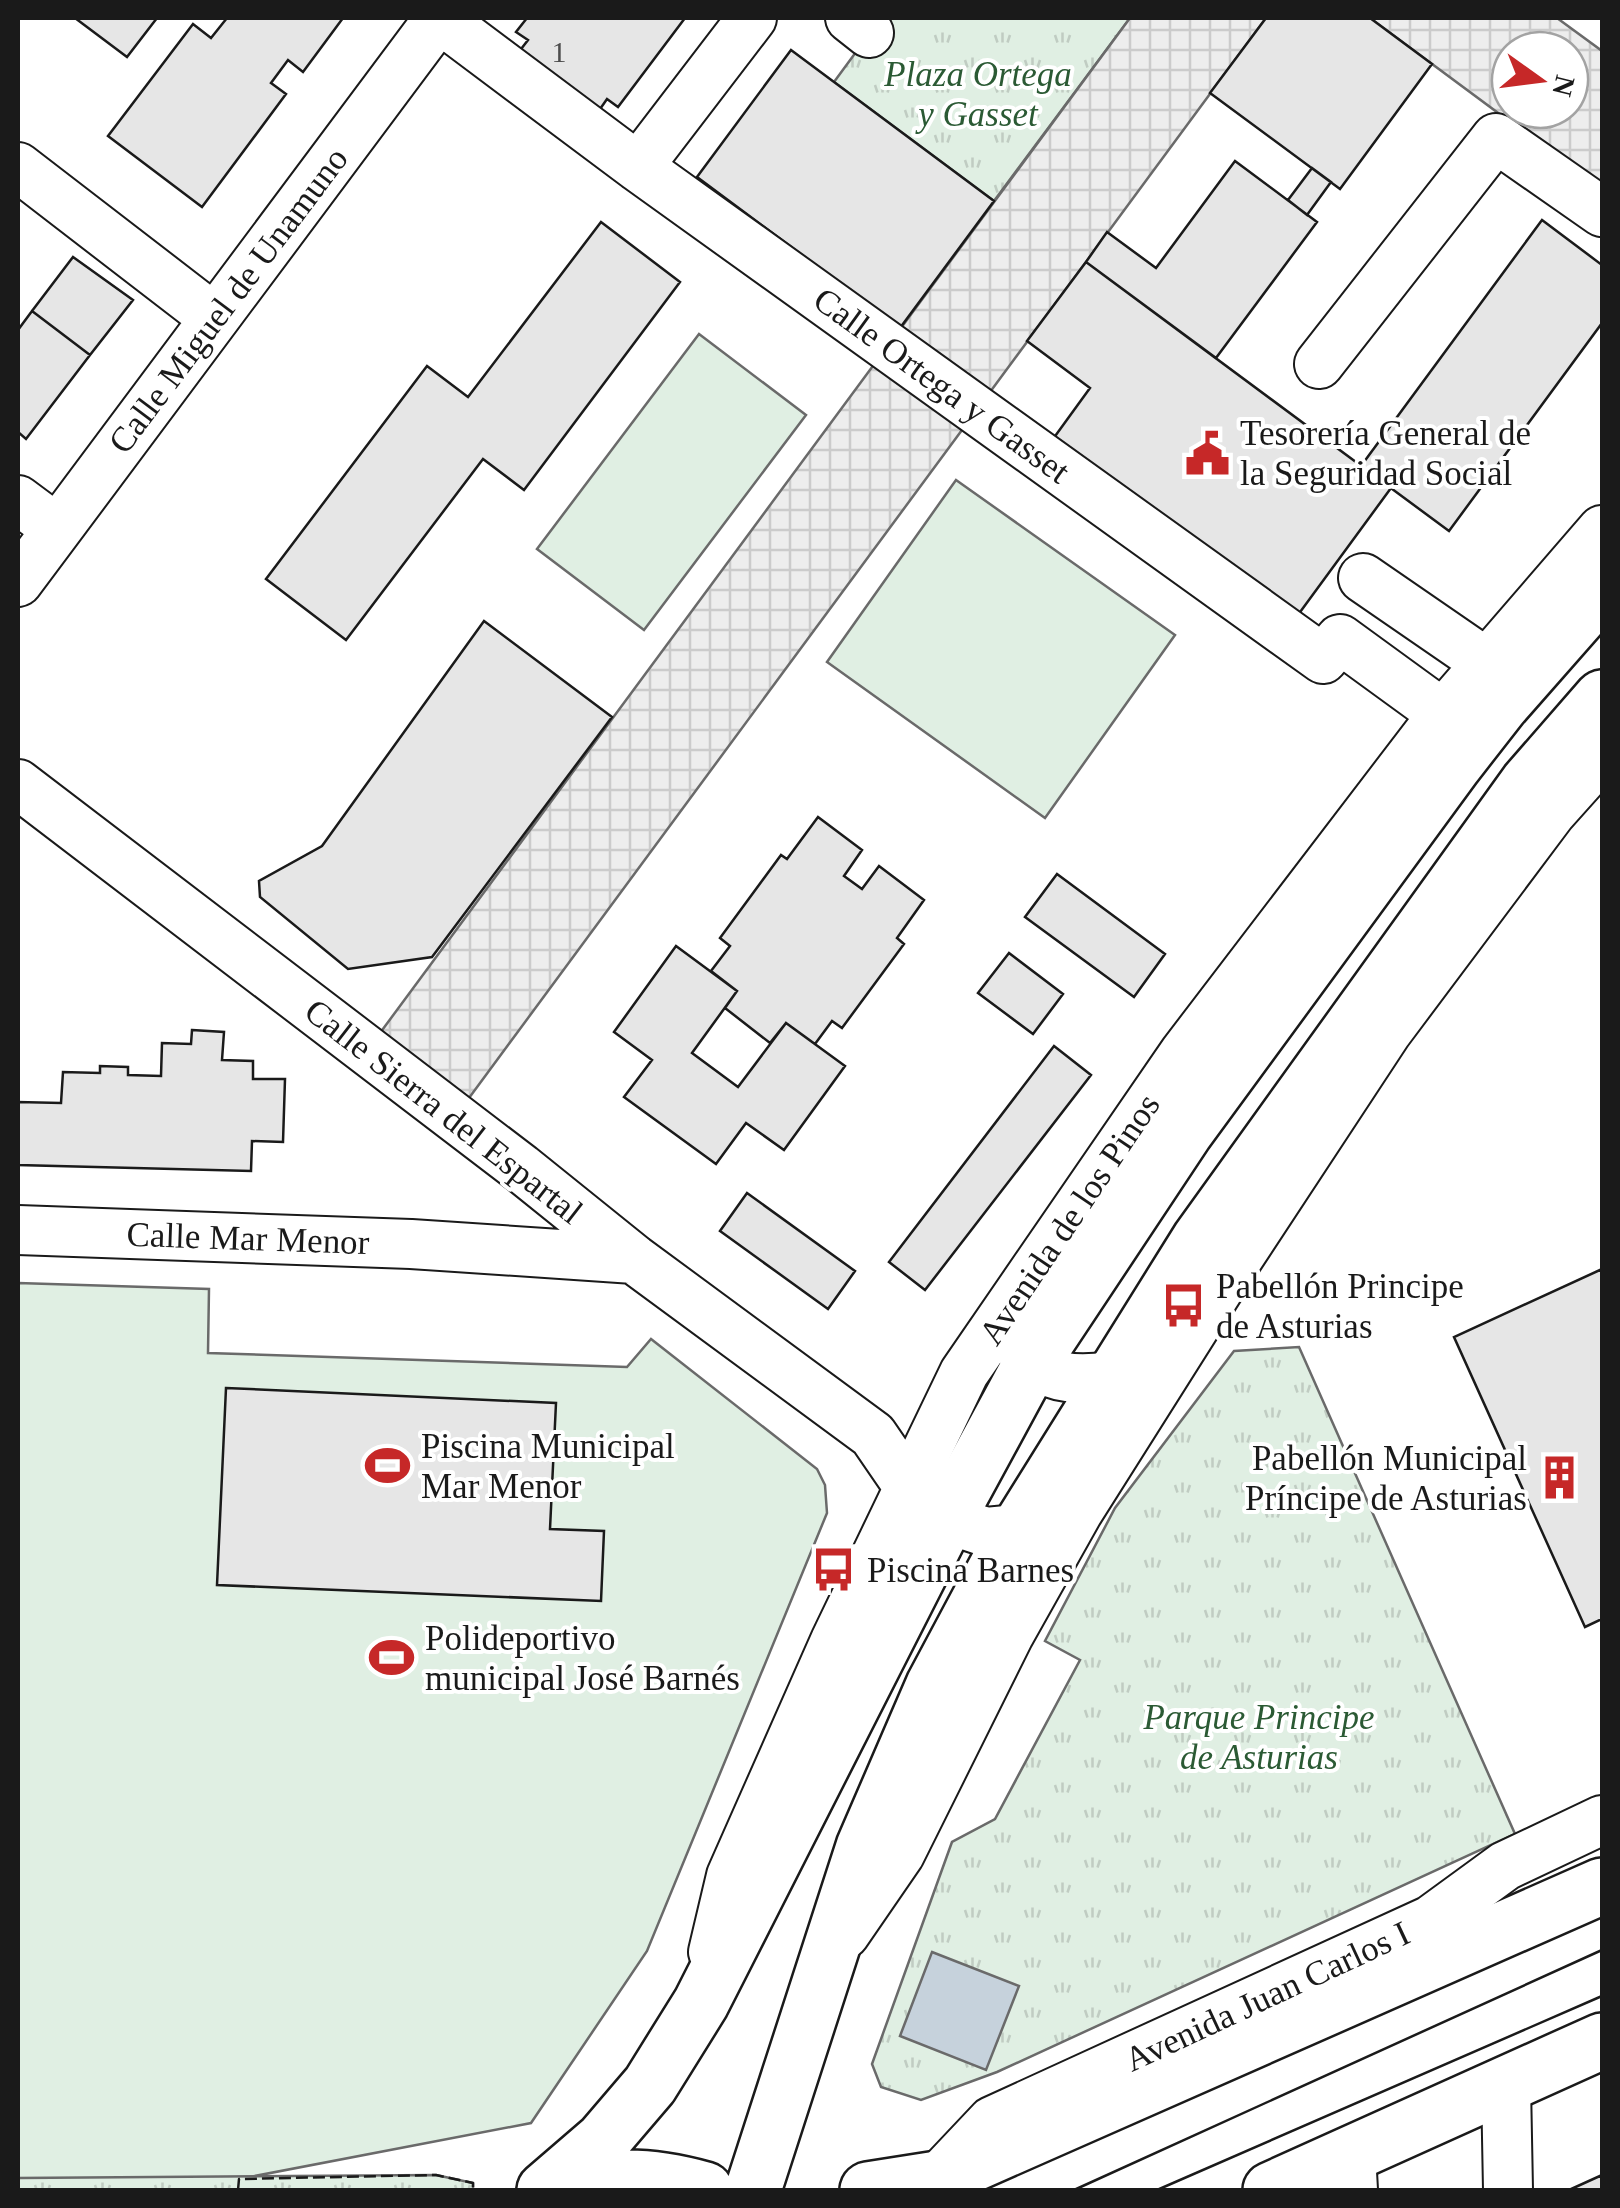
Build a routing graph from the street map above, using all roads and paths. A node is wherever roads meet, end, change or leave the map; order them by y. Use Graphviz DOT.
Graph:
graph roads {
  1 [pos="439,18"];
  2 [pos="752,18"];
  3 [pos="638,167"];
  4 [pos="23,183"];
  5 [pos="1602,212"];
  6 [pos="214,318"];
  7 [pos="1318,364"];
  8 [pos="18,500"];
  9 [pos="57,529"];
  10 [pos="1602,530"];
  11 [pos="1364,578"];
  12 [pos="18,582"];
  13 [pos="1602,590"];
  14 [pos="1485,662"];
  15 [pos="1602,698"];
  16 [pos="1443,714"];
  17 [pos="1602,756"];
  18 [pos="18,784"];
  19 [pos="521,1168"];
  20 [pos="18,1230"];
  21 [pos="478,1248"];
  22 [pos="634,1260"];
  23 [pos="1015,1298"];
  24 [pos="1186,1341"];
  25 [pos="1031,1364"];
  26 [pos="1113,1376"];
  27 [pos="947,1402"];
  28 [pos="873,1435"];
  29 [pos="928,1504"];
  30 [pos="1018,1528"];
  31 [pos="1602,1820"];
  32 [pos="1602,1886"];
  33 [pos="1460,1898"];
  34 [pos="1532,1917"];
  35 [pos="821,1970"];
  36 [pos="1602,2042"];
  37 [pos="1506,2085"];
  38 [pos="1352,2172"];
  39 [pos="938,2179"];
  40 [pos="545,2190"];
  41 [pos="567,2190"];
  42 [pos="705,2190"];
  43 [pos="753,2190"];
  44 [pos="868,2190"];
  45 [pos="1271,2190"];
  46 [pos="1508,2190"];
  1 -- 3 [label="street, Calle Ortega y Gasset"];
  1 -- 6 [label="street, Calle Miguel de Unamuno"];
  2 -- 3 [label="street"];
  3 -- 16 [label="street, Calle Ortega y Gasset"];
  4 -- 6 [label="street"];
  5 -- 7 [label="street"];
  6 -- 9 [label="street, Calle Miguel de Unamuno"];
  8 -- 9 [label="street"];
  9 -- 12 [label="street, Calle Miguel de Unamuno"];
  10 -- 14 [label="street, Avenida de los Pinos"];
  11 -- 14 [label="street"];
  13 -- 25 [label="main road, Avenida de los Pinos"];
  14 -- 16 [label="street, Avenida de los Pinos"];
  15 -- 26 [label="main road"];
  16 -- 23 [label="street, Avenida de los Pinos"];
  17 -- 24 [label="street"];
  18 -- 19 [label="street, Calle Sierra del Espartal"];
  19 -- 21 [label="street"];
  19 -- 22 [label="street, Calle Sierra del Espartal"];
  20 -- 21 [label="street, Calle Mar Menor"];
  21 -- 22 [label="street, Calle Mar Menor"];
  22 -- 28 [label="street, Calle Sierra del Espartal"];
  23 -- 25 [label="street"];
  23 -- 27 [label="street, Avenida de los Pinos"];
  24 -- 26 [label="street"];
  24 -- 35 [label="street"];
  25 -- 26 [label="street"];
  25 -- 29 [label="main road, Avenida de los Pinos"];
  26 -- 30 [label="main road"];
  27 -- 28 [label="street"];
  27 -- 29 [label="street, Avenida de los Pinos"];
  28 -- 29 [label="street, Calle Sierra del Espartal"];
  29 -- 30 [label="street"];
  29 -- 40 [label="main road, Avenida de los Pinos"];
  30 -- 35 [label="main road"];
  31 -- 33 [label="street, Avenida Juan Carlos I"];
  32 -- 34 [label="main road, Avenida Juan Carlos I"];
  33 -- 34 [label="street"];
  33 -- 39 [label="street, Avenida Juan Carlos I"];
  34 -- 39 [label="main road, Avenida Juan Carlos I"];
  35 -- 43 [label="main road"];
  36 -- 37 [label="main road"];
  37 -- 38 [label="main road"];
  37 -- 46 [label="street"];
  38 -- 45 [label="main road"];
  39 -- 44 [label="main road, Avenida Juan Carlos I"];
  41 -- 42 [label="main road"];
}
